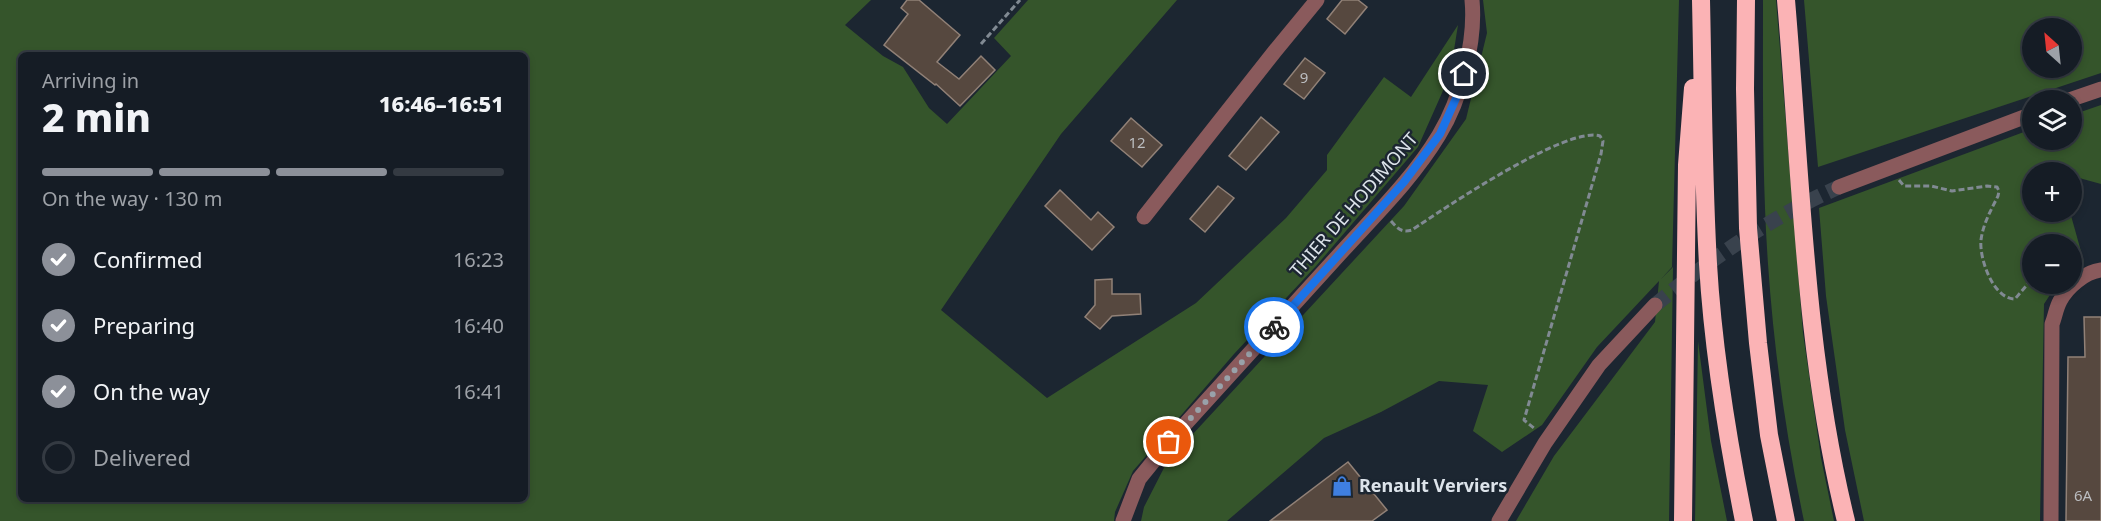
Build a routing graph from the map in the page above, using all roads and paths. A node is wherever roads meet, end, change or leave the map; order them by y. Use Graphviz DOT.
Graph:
graph roads {
  1 [pos="1020,0"];
  2 [pos="1317,0"];
  3 [pos="1472,0"];
  4 [pos="1701,0"];
  5 [pos="1746,0"];
  6 [pos="1786,0"];
  7 [pos="981,44"];
  8 [pos="2101,89"];
  9 [pos="2082,96"];
  10 [pos="2022,118"];
  11 [pos="1888,168"];
  12 [pos="1839,187"];
  13 [pos="1379,210"];
  14 [pos="1144,217"];
  15 [pos="2101,270"];
  16 [pos="2022,291"];
  17 [pos="1655,305"];
  18 [pos="1549,437"];
  19 [pos="1122,521"];
  20 [pos="1499,521"];
  21 [pos="1683,521"];
  22 [pos="1744,521"];
  23 [pos="1786,521"];
  24 [pos="1846,521"];
  25 [pos="2051,521"];
  1 -- 7 [label="path"];
  2 -- 14 [label="street"];
  3 -- 13 [label="street, THIER DE HODIMONT"];
  4 -- 21 [label="highway"];
  4 -- 22 [label="highway"];
  5 -- 23 [label="highway"];
  6 -- 24 [label="highway"];
  8 -- 9 [label="street"];
  10 -- 11 [label="street"];
  11 -- 12 [label="street"];
  11 -- 16 [label="path"];
  13 -- 18 [label="path"];
  13 -- 19 [label="street, THIER DE HODIMONT"];
  15 -- 25 [label="street"];
  17 -- 18 [label="street"];
  18 -- 20 [label="street"];
}
